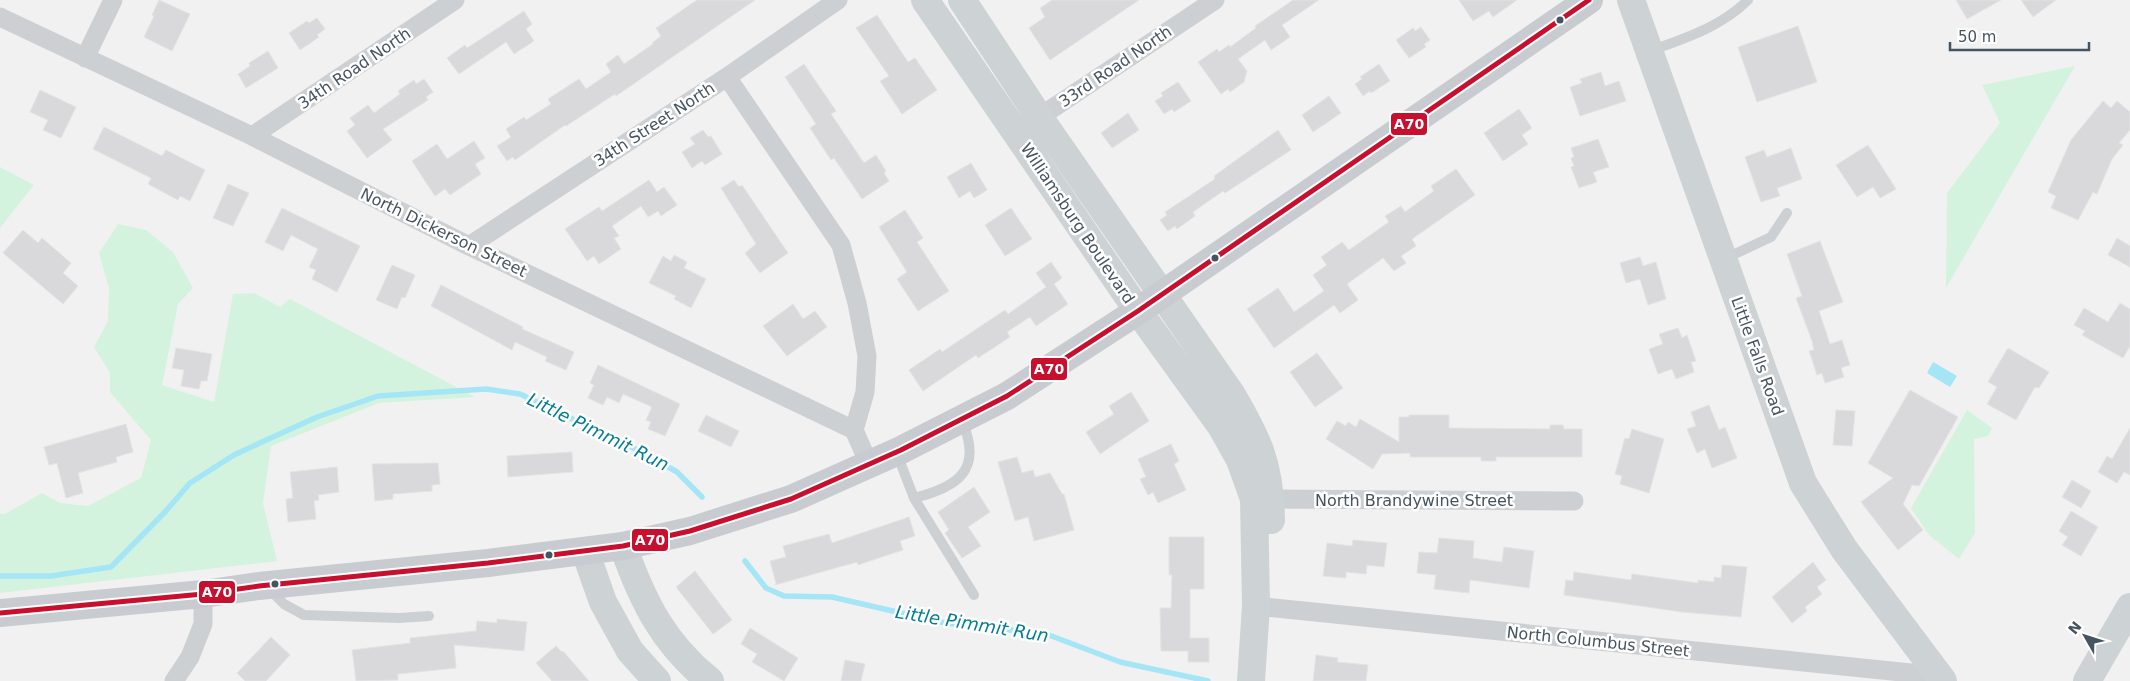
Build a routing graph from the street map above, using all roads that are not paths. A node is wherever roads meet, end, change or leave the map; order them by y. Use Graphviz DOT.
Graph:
graph roads {
  1 [pos="113,0"];
  2 [pos="456,0"];
  3 [pos="838,0"];
  4 [pos="926,0"];
  5 [pos="962,0"];
  6 [pos="1215,0"];
  7 [pos="1589,0"];
  8 [pos="1631,0"];
  9 [pos="1748,0"];
  10 [pos="0,16"];
  11 [pos="1649,51"];
  12 [pos="85,58"];
  13 [pos="727,76"];
  14 [pos="1040,116"];
  15 [pos="1016,132"];
  16 [pos="252,136"];
  17 [pos="1788,213"];
  18 [pos="469,246"];
  19 [pos="1723,259"];
  20 [pos="1162,295"];
  21 [pos="1138,311"];
  22 [pos="962,419"];
  23 [pos="854,430"];
  24 [pos="896,452"];
  25 [pos="869,464"];
  26 [pos="914,498"];
  27 [pos="1262,499"];
  28 [pos="1574,501"];
  29 [pos="623,546"];
  30 [pos="585,551"];
  31 [pos="265,585"];
  32 [pos="203,594"];
  33 [pos="974,595"];
  34 [pos="1265,607"];
  35 [pos="2130,607"];
  36 [pos="0,613"];
  37 [pos="429,616"];
  38 [pos="1941,679"];
  39 [pos="174,681"];
  40 [pos="657,681"];
  41 [pos="710,681"];
  42 [pos="1251,681"];
  43 [pos="1270,681"];
  44 [pos="2087,681"];
  1 -- 12 [label="street"];
  2 -- 16 [label="street, 34th Road North"];
  3 -- 13 [label="street, 34th Street North"];
  4 -- 15 [label="main road, Williamsburg Boulevard"];
  5 -- 14 [label="main road, Williamsburg Boulevard"];
  6 -- 14 [label="street, 33rd Road North"];
  7 -- 20 [label="main road"];
  8 -- 11 [label="main road, Little Falls Road"];
  9 -- 11 [label="lane"];
  10 -- 12 [label="street, North Dickerson Street"];
  11 -- 19 [label="main road, Little Falls Road"];
  12 -- 16 [label="street, North Dickerson Street"];
  13 -- 18 [label="street, 34th Street North"];
  13 -- 23 [label="street"];
  14 -- 15 [label="street, 33rd Road North"];
  14 -- 20 [label="main road, Williamsburg Boulevard"];
  15 -- 21 [label="main road, Williamsburg Boulevard"];
  16 -- 18 [label="street, North Dickerson Street"];
  17 -- 19 [label="lane"];
  18 -- 23 [label="street, North Dickerson Street"];
  19 -- 38 [label="main road, Little Falls Road"];
  20 -- 21 [label="main road"];
  20 -- 27 [label="main road, Williamsburg Boulevard"];
  21 -- 22 [label="main road"];
  21 -- 27 [label="main road, Williamsburg Boulevard"];
  22 -- 24 [label="main road"];
  22 -- 26 [label="lane"];
  23 -- 25 [label="street"];
  24 -- 25 [label="main road"];
  24 -- 26 [label="lane"];
  25 -- 29 [label="main road"];
  26 -- 33 [label="lane"];
  27 -- 28 [label="street, North Brandywine Street"];
  27 -- 34 [label="main road, Williamsburg Boulevard"];
  29 -- 30 [label="main road"];
  29 -- 41 [label="main road"];
  30 -- 31 [label="main road"];
  30 -- 40 [label="main road"];
  31 -- 32 [label="main road"];
  31 -- 37 [label="lane"];
  32 -- 36 [label="main road"];
  32 -- 39 [label="street"];
  34 -- 38 [label="street, North Columbus Street"];
  34 -- 42 [label="main road, Williamsburg Boulevard"];
  34 -- 43 [label="main road, Williamsburg Boulevard"];
  35 -- 44 [label="main road"];
}
